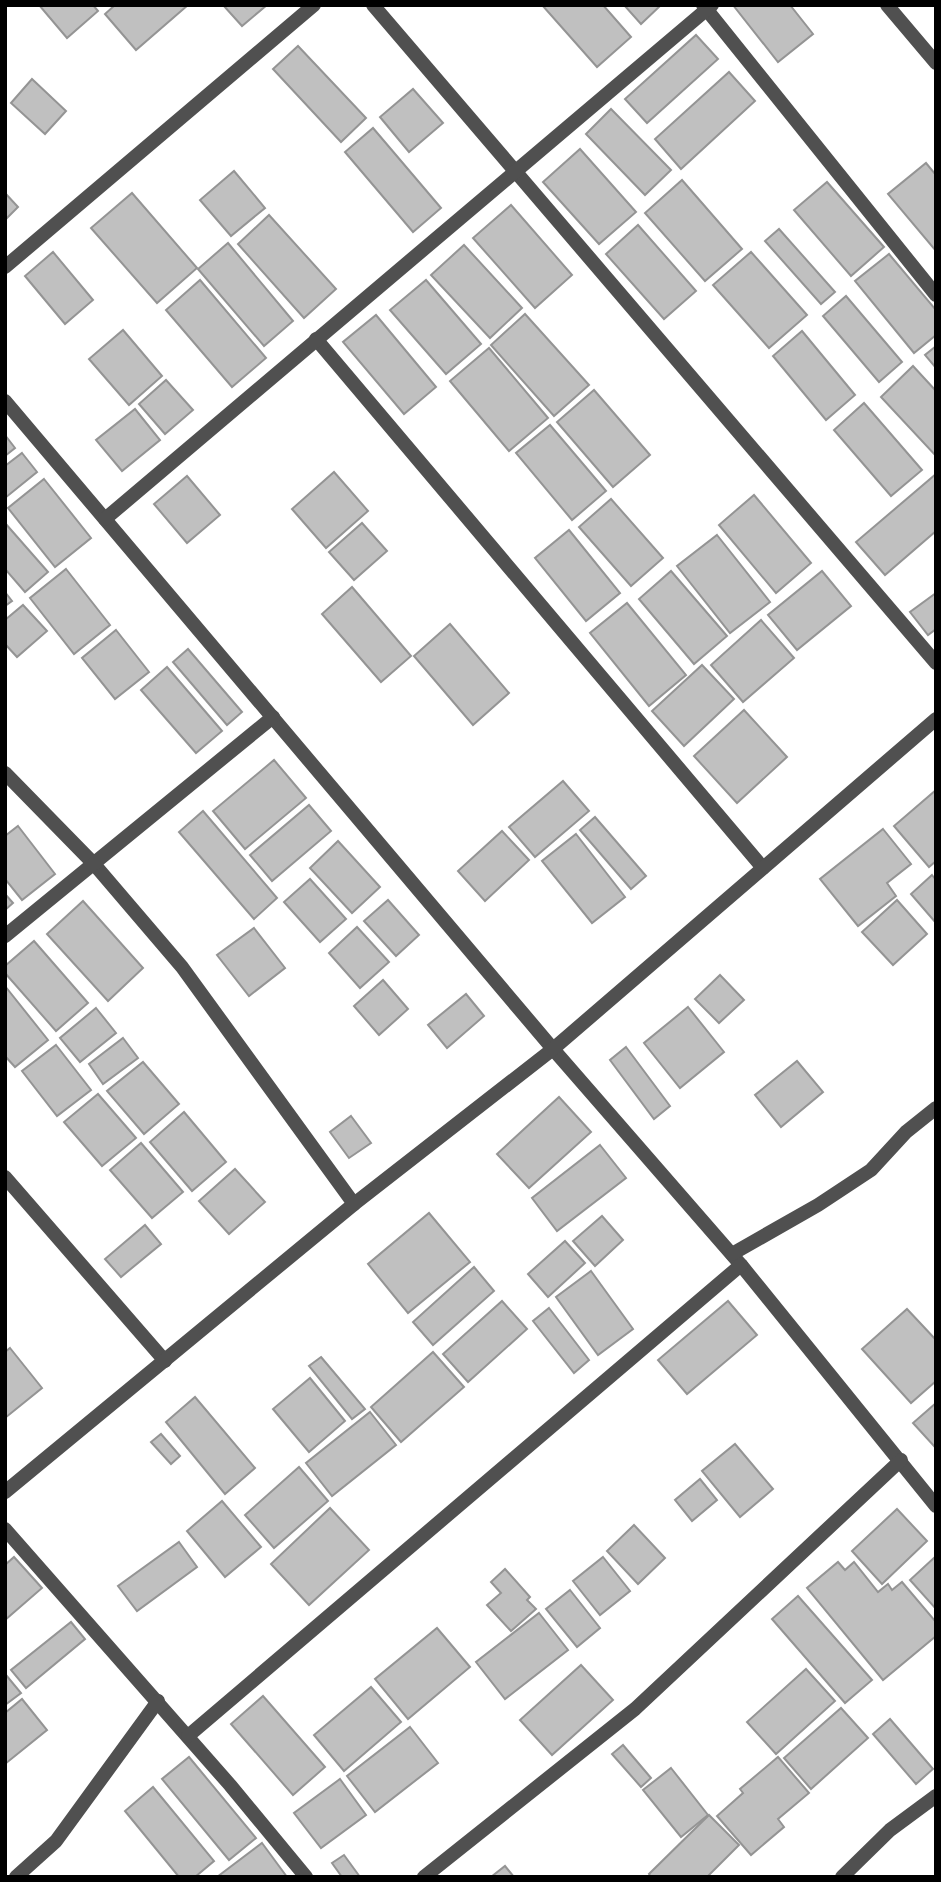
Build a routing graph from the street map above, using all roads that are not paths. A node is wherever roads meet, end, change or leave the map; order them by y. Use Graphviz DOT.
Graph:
graph roads {
  1 [pos="314,5"];
  2 [pos="373,5"];
  3 [pos="887,5"];
  4 [pos="707,7"];
  5 [pos="936,63"];
  6 [pos="514,170"];
  7 [pos="5,267"];
  8 [pos="936,295"];
  9 [pos="316,339"];
  10 [pos="5,401"];
  11 [pos="105,519"];
  12 [pos="936,663"];
  13 [pos="273,717"];
  14 [pos="936,719"];
  15 [pos="5,773"];
  16 [pos="93,864"];
  17 [pos="763,868"];
  18 [pos="5,936"];
  19 [pos="553,1049"];
  20 [pos="936,1108"];
  21 [pos="5,1177"];
  22 [pos="354,1204"];
  23 [pos="736,1260"];
  24 [pos="165,1361"];
  25 [pos="901,1460"];
  26 [pos="6,1489"];
  27 [pos="936,1506"];
  28 [pos="5,1529"];
  29 [pos="158,1701"];
  30 [pos="188,1736"];
  31 [pos="936,1796"];
  32 [pos="16,1877"];
  33 [pos="306,1877"];
  34 [pos="424,1877"];
  35 [pos="842,1877"];
  1 -- 7 [label="street"];
  2 -- 6 [label="street"];
  3 -- 5 [label="street"];
  4 -- 6 [label="street"];
  4 -- 8 [label="street"];
  6 -- 9 [label="street"];
  6 -- 12 [label="street"];
  9 -- 11 [label="street"];
  9 -- 17 [label="street"];
  10 -- 11 [label="street"];
  11 -- 13 [label="street"];
  13 -- 16 [label="street"];
  13 -- 19 [label="street"];
  14 -- 17 [label="street"];
  15 -- 16 [label="street"];
  16 -- 18 [label="street"];
  16 -- 22 [label="street"];
  17 -- 19 [label="street"];
  19 -- 22 [label="street"];
  19 -- 23 [label="street"];
  20 -- 23 [label="street"];
  21 -- 24 [label="street"];
  22 -- 24 [label="street"];
  23 -- 25 [label="street"];
  23 -- 30 [label="street"];
  24 -- 26 [label="street"];
  25 -- 27 [label="street"];
  25 -- 34 [label="street"];
  28 -- 29 [label="street"];
  29 -- 30 [label="street"];
  29 -- 32 [label="street"];
  30 -- 33 [label="street"];
  31 -- 35 [label="street"];
}
